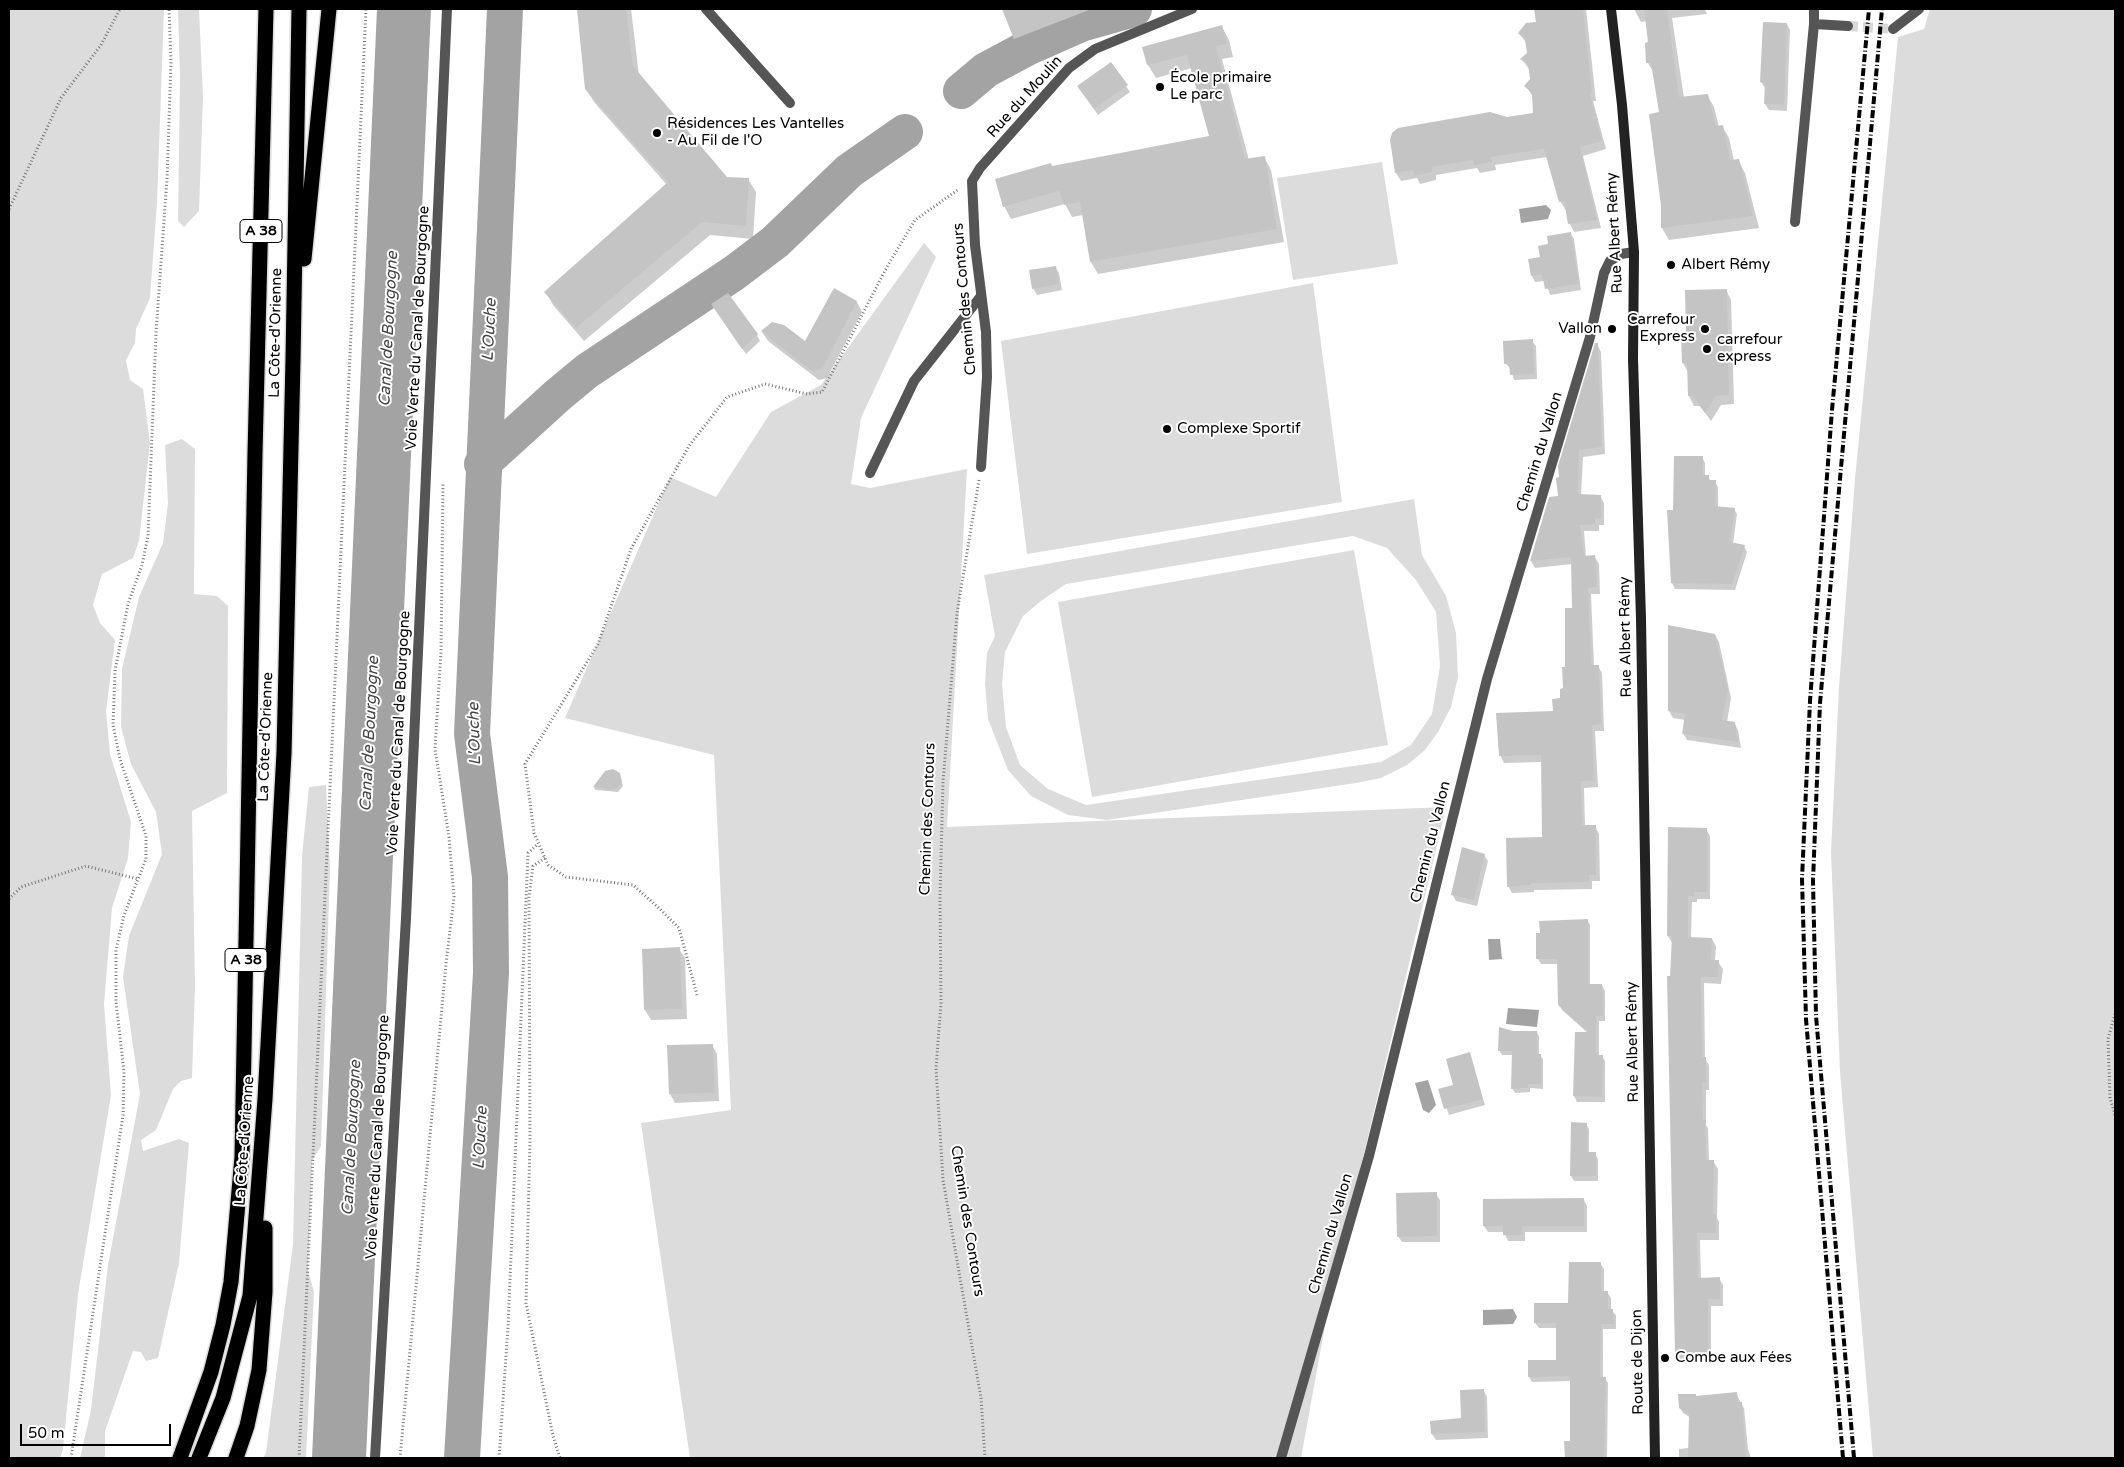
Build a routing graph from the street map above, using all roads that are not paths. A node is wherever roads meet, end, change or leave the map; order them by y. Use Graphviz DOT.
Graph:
graph roads {
  1 [pos="266,9"];
  2 [pos="298,9"];
  3 [pos="330,9"];
  4 [pos="447,9"];
  5 [pos="706,9"];
  6 [pos="1192,9"];
  7 [pos="1611,9"];
  8 [pos="1814,9"];
  9 [pos="1919,9"];
  10 [pos="1814,24"];
  11 [pos="1848,26"];
  12 [pos="1893,29"];
  13 [pos="790,103"];
  14 [pos="972,181"];
  15 [pos="1795,222"];
  16 [pos="1634,252"];
  17 [pos="981,296"];
  18 [pos="293,360"];
  19 [pos="981,467"];
  20 [pos="870,473"];
  21 [pos="266,1100"];
  22 [pos="1652,1266"];
  23 [pos="180,1458"];
  24 [pos="200,1458"];
  25 [pos="236,1458"];
  26 [pos="375,1458"];
  27 [pos="1280,1458"];
  28 [pos="1655,1458"];
  1 -- 23 [label="highway, La Côte-d'Orienne / A 38"];
  2 -- 18 [label="highway, La Côte-d'Orienne / A 38"];
  3 -- 18 [label="highway"];
  4 -- 26 [label="street, Voie Verte du Canal de Bourgogne"];
  5 -- 13 [label="street"];
  6 -- 14 [label="street, Rue du Moulin"];
  7 -- 16 [label="main road, Rue Albert Rémy"];
  8 -- 10 [label="street"];
  9 -- 12 [label="street"];
  10 -- 11 [label="street"];
  10 -- 15 [label="street"];
  14 -- 17 [label="street, Chemin des Contours"];
  16 -- 22 [label="main road, Rue Albert Rémy"];
  16 -- 27 [label="street, Chemin du Vallon"];
  17 -- 19 [label="street, Chemin des Contours"];
  17 -- 20 [label="street"];
  18 -- 21 [label="highway, La Côte-d'Orienne / A 38"];
  21 -- 24 [label="highway, La Côte-d'Orienne / A 38"];
  21 -- 25 [label="highway"];
  22 -- 28 [label="main road, Route de Dijon"];
}
